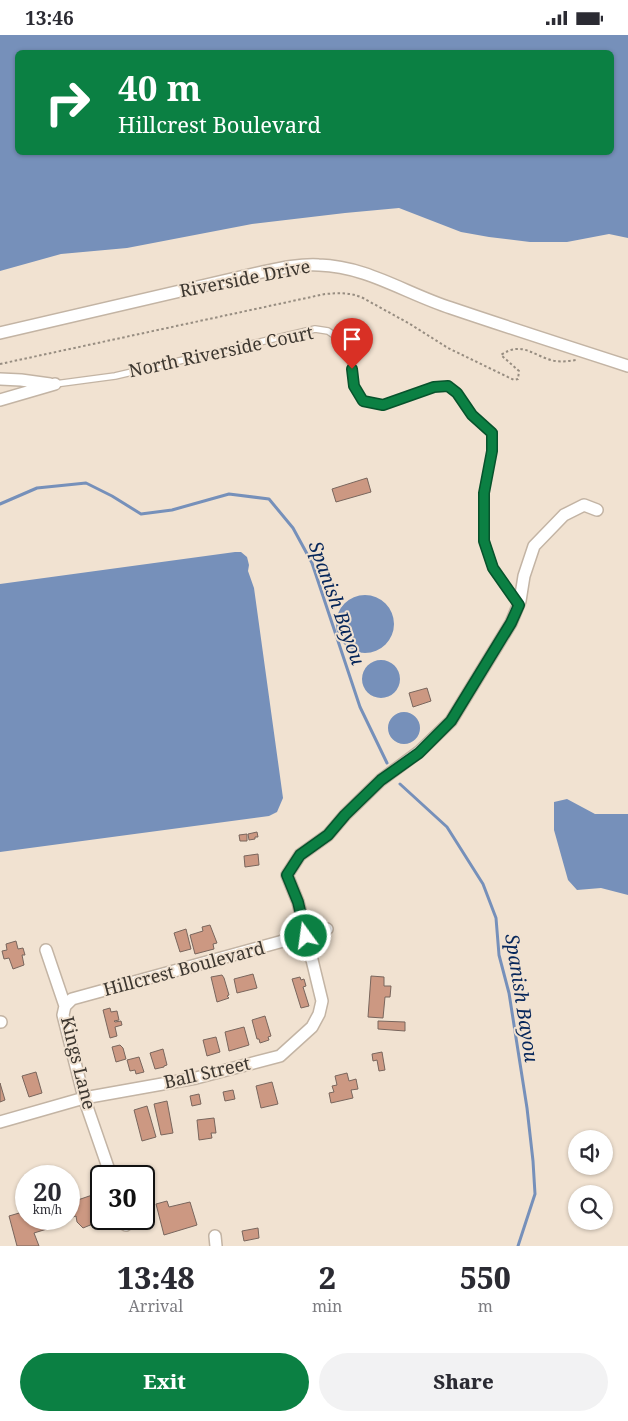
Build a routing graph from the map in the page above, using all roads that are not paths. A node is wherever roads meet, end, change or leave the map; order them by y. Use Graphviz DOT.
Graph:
graph roads {
  1 [pos="0,333"];
  2 [pos="628,366"];
  3 [pos="0,379"];
  4 [pos="55,384"];
  5 [pos="0,400"];
  6 [pos="598,509"];
  7 [pos="519,605"];
  8 [pos="327,929"];
  9 [pos="306,936"];
  10 [pos="46,950"];
  11 [pos="65,1006"];
  12 [pos="84,1098"];
  13 [pos="0,1122"];
  14 [pos="107,1165"];
  1 -- 2 [label="street, Riverside Drive"];
  3 -- 4 [label="street"];
  4 -- 5 [label="street, North Riverside Court"];
  4 -- 7 [label="lane, North Riverside Court"];
  6 -- 7 [label="street"];
  7 -- 9 [label="street"];
  8 -- 9 [label="street, Hillcrest Boulevard"];
  9 -- 11 [label="street, Hillcrest Boulevard"];
  9 -- 12 [label="street, Ball Street"];
  10 -- 11 [label="street, Kings Lane"];
  11 -- 12 [label="street, Kings Lane"];
  12 -- 13 [label="street, Ball Street"];
  12 -- 14 [label="street, Kings Lane"];
}
